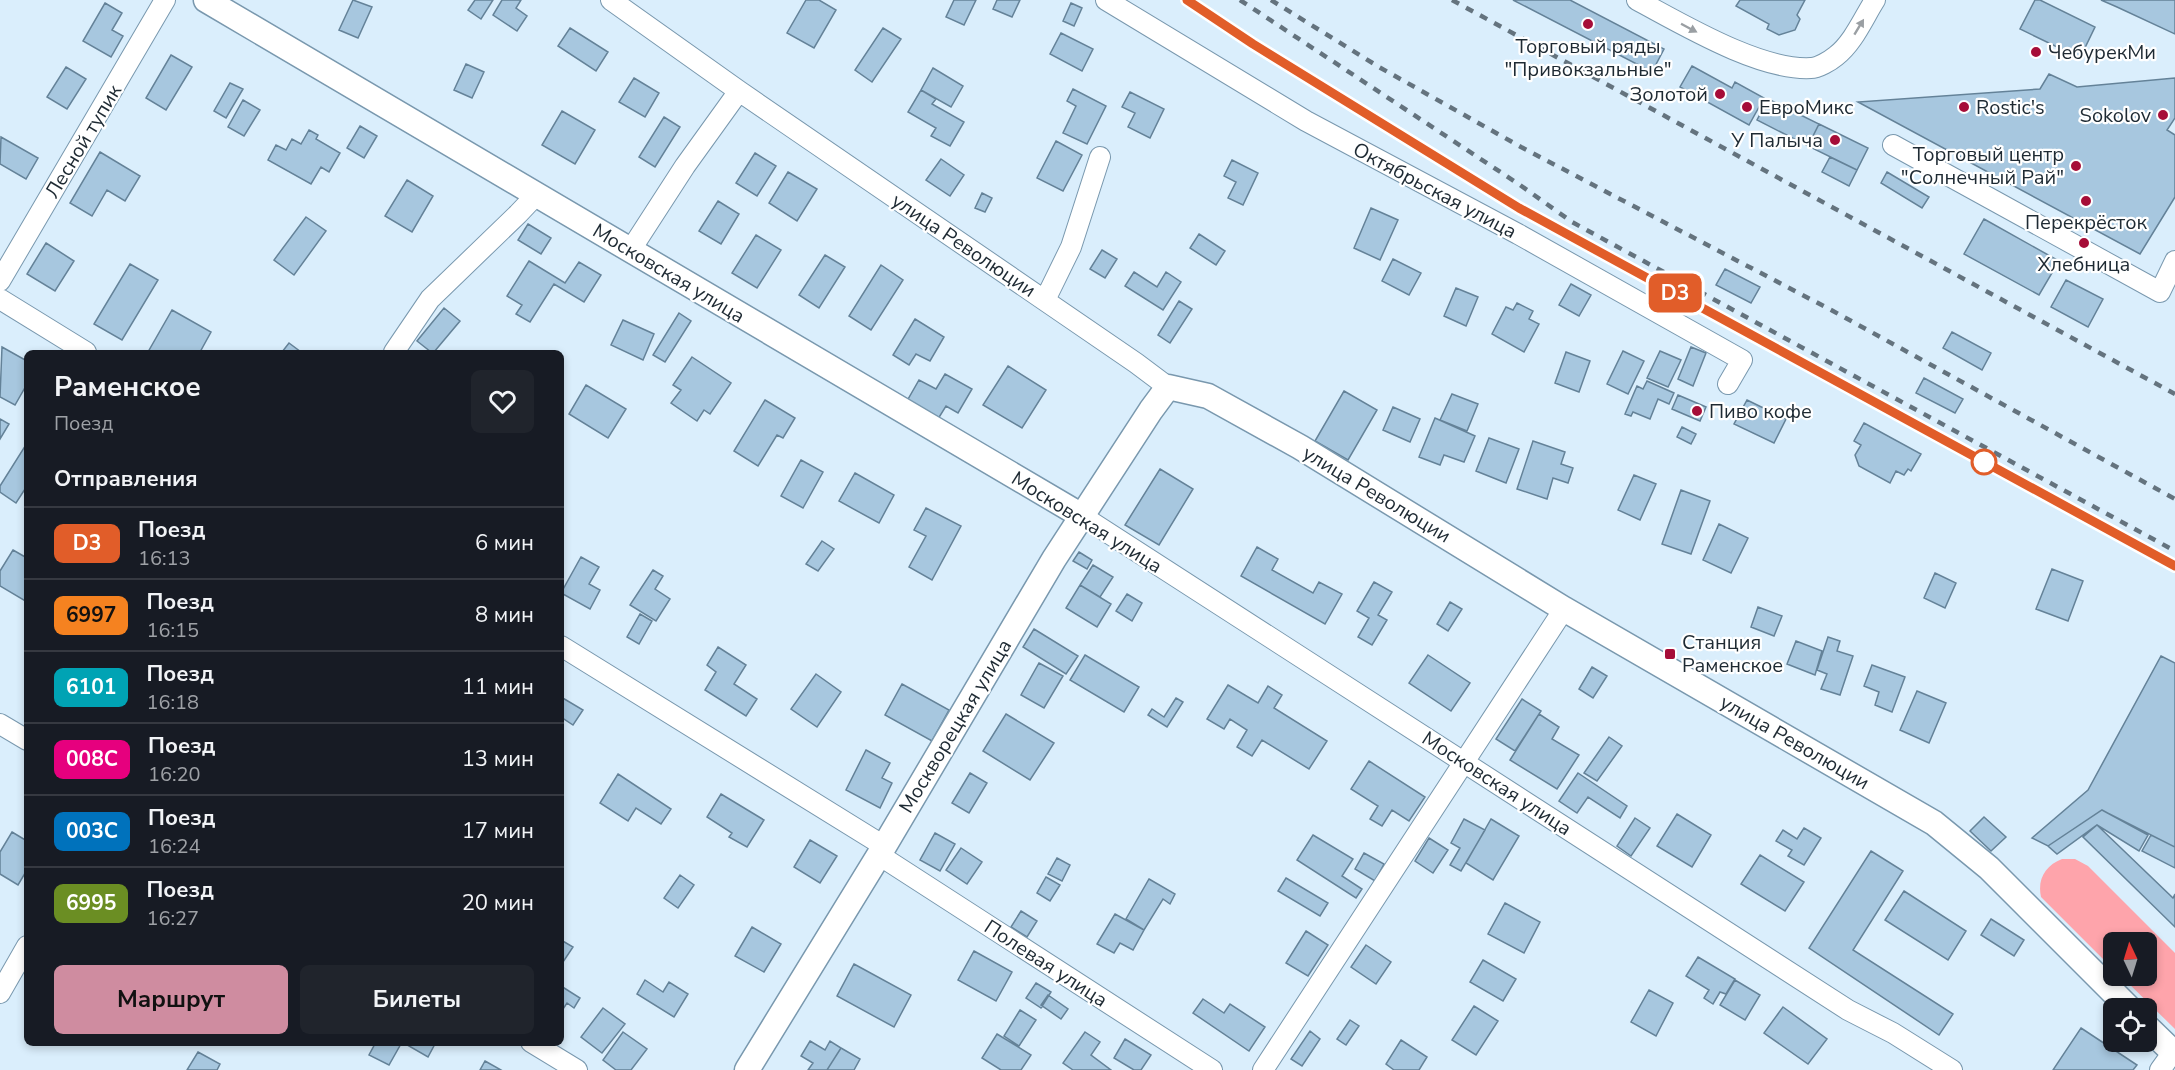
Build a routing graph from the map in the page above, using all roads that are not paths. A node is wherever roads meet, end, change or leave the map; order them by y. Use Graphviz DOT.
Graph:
graph roads {
  1 [pos="165,0"];
  2 [pos="206,0"];
  3 [pos="611,0"];
  4 [pos="1106,0"];
  5 [pos="1637,0"];
  6 [pos="1875,0"];
  7 [pos="739,91"];
  8 [pos="1893,145"];
  9 [pos="1100,158"];
  10 [pos="537,194"];
  11 [pos="630,251"];
  12 [pos="2175,261"];
  13 [pos="0,281"];
  14 [pos="0,299"];
  15 [pos="1045,300"];
  16 [pos="83,350"];
  17 [pos="395,350"];
  18 [pos="1728,384"];
  19 [pos="1168,387"];
  20 [pos="1082,516"];
  21 [pos="1564,609"];
  22 [pos="564,648"];
  23 [pos="0,724"];
  24 [pos="24,738"];
  25 [pos="1464,762"];
  26 [pos="882,850"];
  27 [pos="24,951"];
  28 [pos="0,993"];
  29 [pos="2119,998"];
  30 [pos="2157,1042"];
  31 [pos="538,1046"];
  32 [pos="2169,1059"];
  33 [pos="577,1070"];
  34 [pos="747,1070"];
  35 [pos="1212,1070"];
  36 [pos="1263,1070"];
  37 [pos="1952,1070"];
  1 -- 13 [label="street, Лесной тупик"];
  2 -- 10 [label="street, Московская улица"];
  3 -- 7 [label="street, улица Революции"];
  4 -- 18 [label="street, Октябрьская улица"];
  5 -- 6 [label="street, one-way"];
  7 -- 11 [label="street"];
  7 -- 15 [label="street, улица Революции"];
  8 -- 12 [label="street"];
  9 -- 15 [label="street"];
  10 -- 11 [label="street, Московская улица"];
  10 -- 17 [label="street"];
  11 -- 20 [label="street, Московская улица"];
  14 -- 16 [label="street"];
  15 -- 19 [label="street, улица Революции"];
  19 -- 20 [label="street, Москворецкая улица"];
  19 -- 21 [label="street, улица Революции"];
  20 -- 25 [label="street, Московская улица"];
  20 -- 26 [label="street, Москворецкая улица"];
  21 -- 25 [label="street"];
  21 -- 29 [label="street, улица Революции"];
  22 -- 26 [label="street, Полевая улица"];
  23 -- 24 [label="street"];
  25 -- 36 [label="street"];
  25 -- 37 [label="street, Московская улица"];
  26 -- 34 [label="street, Москворецкая улица"];
  26 -- 35 [label="street, Полевая улица"];
  27 -- 28 [label="street"];
  30 -- 32 [label="street"];
  31 -- 33 [label="street"];
}
